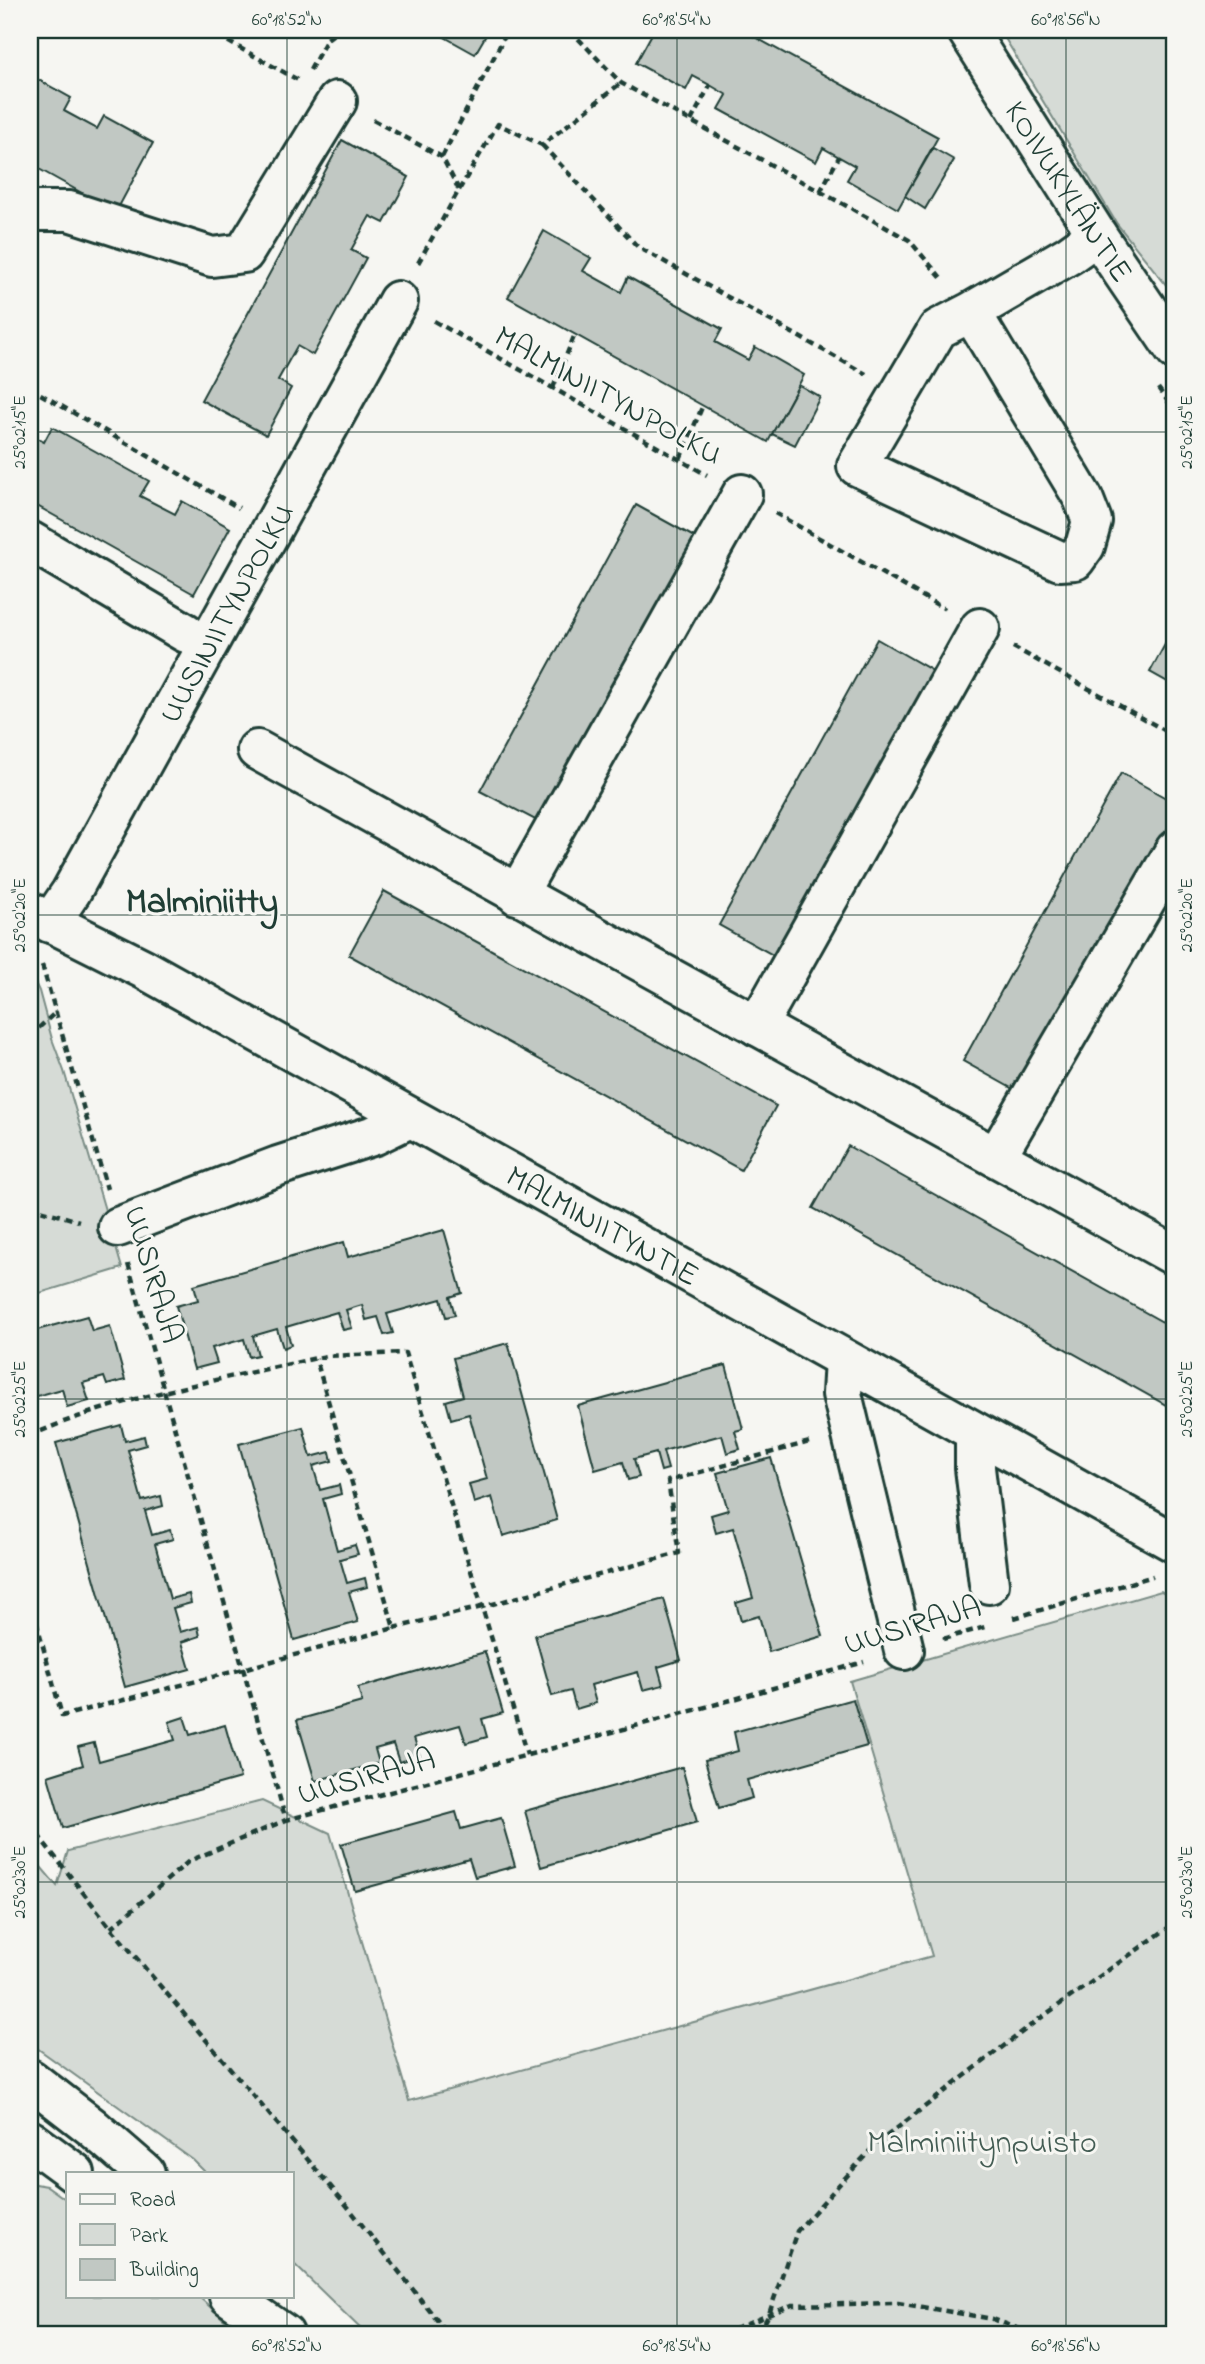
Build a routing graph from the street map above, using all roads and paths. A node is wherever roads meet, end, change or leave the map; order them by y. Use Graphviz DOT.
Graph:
graph roads {
  1 [pos="207,30"];
  2 [pos="338,30"];
  3 [pos="508,30"];
  4 [pos="570,30"];
  5 [pos="967,30"];
  6 [pos="303,83"];
  7 [pos="621,83"];
  8 [pos="710,85"];
  9 [pos="337,101"];
  10 [pos="691,121"];
  11 [pos="542,145"];
  12 [pos="442,157"];
  13 [pos="839,157"];
  14 [pos="458,190"];
  15 [pos="820,192"];
  16 [pos="30,211"];
  17 [pos="1097,235"];
  18 [pos="398,301"];
  19 [pos="971,312"];
  20 [pos="575,334"];
  21 [pos="1175,350"];
  22 [pos="30,387"];
  23 [pos="552,388"];
  24 [pos="900,393"];
  25 [pos="703,405"];
  26 [pos="680,459"];
  27 [pos="742,495"];
  28 [pos="273,528"];
  29 [pos="30,541"];
  30 [pos="980,628"];
  31 [pos="186,633"];
  32 [pos="1175,736"];
  33 [pos="257,750"];
  34 [pos="1175,850"];
  35 [pos="517,895"];
  36 [pos="40,917"];
  37 [pos="40,960"];
  38 [pos="57,1011"];
  39 [pos="757,1026"];
  40 [pos="30,1036"];
  41 [pos="410,1118"];
  42 [pos="996,1157"];
  43 [pos="30,1207"];
  44 [pos="118,1227"];
  45 [pos="1175,1256"];
  46 [pos="316,1358"];
  47 [pos="844,1359"];
  48 [pos="165,1392"];
  49 [pos="851,1430"];
  50 [pos="975,1432"];
  51 [pos="30,1436"];
  52 [pos="1171,1546"];
  53 [pos="989,1584"];
  54 [pos="30,1599"];
  55 [pos="482,1607"];
  56 [pos="1008,1620"];
  57 [pos="995,1624"];
  58 [pos="394,1628"];
  59 [pos="904,1650"];
  60 [pos="243,1669"];
  61 [pos="527,1755"];
  62 [pos="286,1820"];
  63 [pos="30,1825"];
  64 [pos="1175,1923"];
  65 [pos="111,1928"];
  66 [pos="30,2079"];
  67 [pos="30,2140"];
  68 [pos="74,2172"];
  69 [pos="144,2172"];
  70 [pos="232,2298"];
  71 [pos="276,2298"];
  72 [pos="769,2314"];
  73 [pos="284,2334"];
  74 [pos="307,2334"];
  75 [pos="448,2334"];
  76 [pos="723,2334"];
  77 [pos="759,2334"];
  78 [pos="1032,2334"];
  1 -- 6 [label="path"];
  2 -- 6 [label="path"];
  3 -- 12 [label="path"];
  4 -- 7 [label="path"];
  5 -- 17 [label="street, KOIVUKYLÄNTIE"];
  6 -- 9 [label="path"];
  7 -- 10 [label="path"];
  7 -- 11 [label="path"];
  8 -- 10 [label="path"];
  9 -- 12 [label="path"];
  9 -- 16 [label="street"];
  10 -- 15 [label="path"];
  11 -- 14 [label="path"];
  11 -- 24 [label="path"];
  12 -- 14 [label="path"];
  13 -- 15 [label="path"];
  14 -- 18 [label="path"];
  15 -- 19 [label="path"];
  17 -- 19 [label="street"];
  17 -- 21 [label="street, KOIVUKYLÄNTIE"];
  18 -- 23 [label="path, MALMINIITYNPOLKU"];
  18 -- 28 [label="street, UUSINIITYNPOLKU"];
  19 -- 24 [label="street"];
  19 -- 24 [label="street"];
  20 -- 23 [label="path"];
  22 -- 28 [label="path"];
  23 -- 26 [label="path, MALMINIITYNPOLKU"];
  25 -- 26 [label="path"];
  26 -- 27 [label="path, MALMINIITYNPOLKU"];
  27 -- 30 [label="path, MALMINIITYNPOLKU"];
  27 -- 35 [label="street"];
  28 -- 36 [label="street, UUSINIITYNPOLKU"];
  29 -- 31 [label="street"];
  30 -- 32 [label="path, MALMINIITYNPOLKU"];
  30 -- 39 [label="street"];
  33 -- 35 [label="street"];
  34 -- 42 [label="street"];
  35 -- 39 [label="street"];
  36 -- 41 [label="street, MALMINIITYNTIE"];
  37 -- 38 [label="path, UUSIRAJA"];
  38 -- 40 [label="path"];
  38 -- 44 [label="path, UUSIRAJA"];
  39 -- 42 [label="street"];
  41 -- 44 [label="street"];
  41 -- 47 [label="street, MALMINIITYNTIE"];
  42 -- 45 [label="street"];
  43 -- 44 [label="path"];
  44 -- 48 [label="path, UUSIRAJA"];
  46 -- 48 [label="path"];
  46 -- 55 [label="path"];
  46 -- 58 [label="path"];
  47 -- 49 [label="street"];
  47 -- 50 [label="street, MALMINIITYNTIE"];
  48 -- 51 [label="path"];
  48 -- 60 [label="path, UUSIRAJA"];
  49 -- 55 [label="path"];
  49 -- 59 [label="street"];
  50 -- 52 [label="street, MALMINIITYNTIE"];
  50 -- 53 [label="street"];
  52 -- 56 [label="path, UUSIRAJA"];
  54 -- 60 [label="path"];
  55 -- 58 [label="path"];
  55 -- 61 [label="path"];
  57 -- 59 [label="path, UUSIRAJA"];
  58 -- 60 [label="path"];
  59 -- 61 [label="path, UUSIRAJA"];
  60 -- 62 [label="path, UUSIRAJA"];
  61 -- 62 [label="path, UUSIRAJA"];
  62 -- 65 [label="path"];
  63 -- 65 [label="path"];
  64 -- 72 [label="path"];
  65 -- 75 [label="path"];
  66 -- 69 [label="street"];
  67 -- 68 [label="street"];
  70 -- 73 [label="street"];
  71 -- 74 [label="street"];
  72 -- 76 [label="path"];
  72 -- 77 [label="path"];
  72 -- 78 [label="path"];
}
